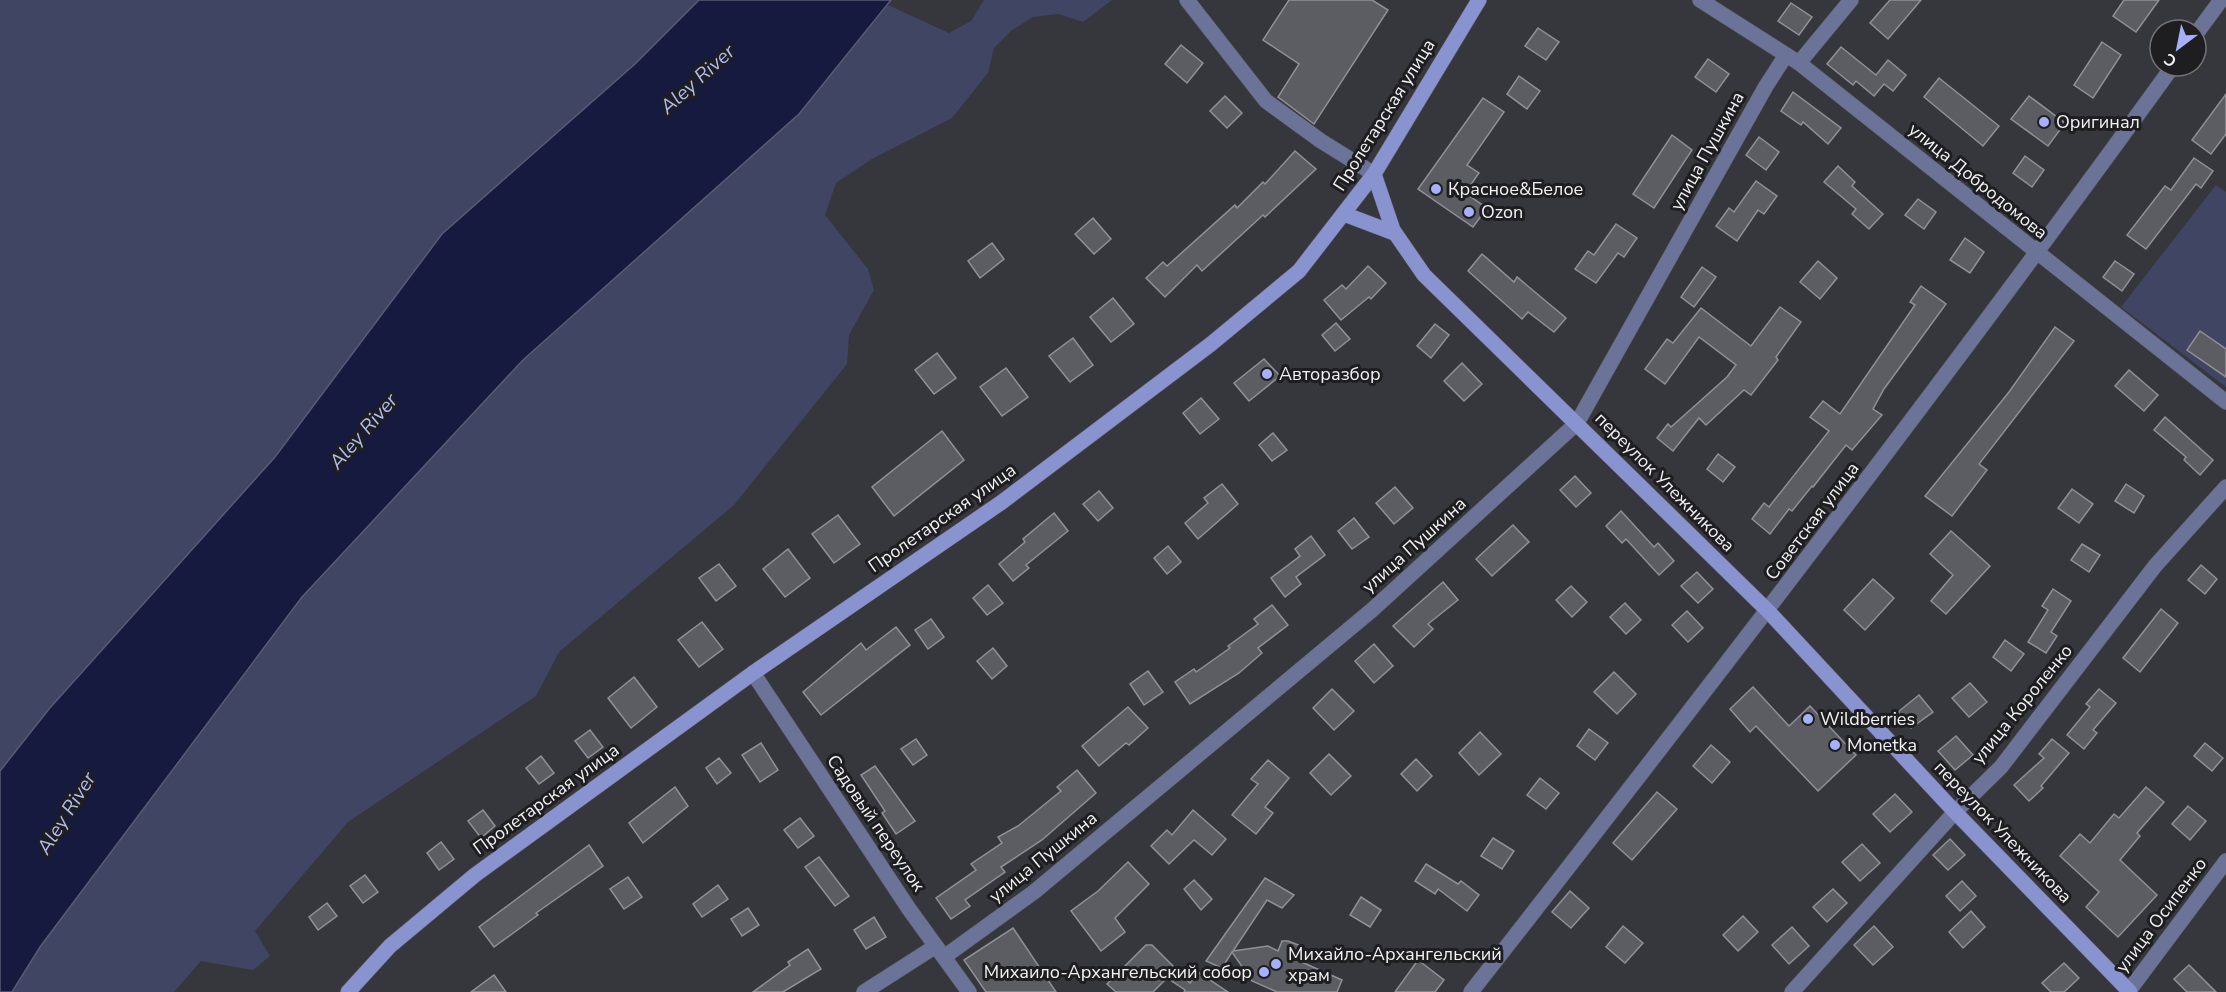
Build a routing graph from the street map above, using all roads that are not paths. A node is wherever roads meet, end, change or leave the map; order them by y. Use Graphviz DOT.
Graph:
graph roads {
  1 [pos="1187,0"];
  2 [pos="1479,0"];
  3 [pos="1700,0"];
  4 [pos="1851,0"];
  5 [pos="2221,0"];
  6 [pos="2208,18"];
  7 [pos="1792,59"];
  8 [pos="2164,78"];
  9 [pos="1374,174"];
  10 [pos="1344,214"];
  11 [pos="1395,233"];
  12 [pos="2038,254"];
  13 [pos="2226,402"];
  14 [pos="1577,423"];
  15 [pos="2226,487"];
  16 [pos="1768,611"];
  17 [pos="753,673"];
  18 [pos="1955,812"];
  19 [pos="2226,861"];
  20 [pos="940,951"];
  21 [pos="348,992"];
  22 [pos="864,992"];
  23 [pos="969,992"];
  24 [pos="1471,992"];
  25 [pos="1792,992"];
  26 [pos="2129,992"];
  1 -- 9 [label="street"];
  2 -- 9 [label="street, Пролетарская улица"];
  3 -- 7 [label="street, улица Добродомова"];
  4 -- 7 [label="street, улица Пушкина"];
  5 -- 6 [label="street"];
  7 -- 12 [label="street, улица Добродомова"];
  7 -- 14 [label="street, улица Пушкина"];
  8 -- 12 [label="street, Советская улица"];
  9 -- 10 [label="street, Пролетарская улица"];
  9 -- 11 [label="street, переулок Улежникова"];
  10 -- 11 [label="street"];
  10 -- 17 [label="street, Пролетарская улица"];
  11 -- 14 [label="street, переулок Улежникова"];
  12 -- 13 [label="street, улица Добродомова"];
  12 -- 16 [label="street, Советская улица"];
  14 -- 16 [label="street, переулок Улежникова"];
  14 -- 20 [label="street, улица Пушкина"];
  15 -- 18 [label="street, улица Короленко"];
  16 -- 18 [label="street, переулок Улежникова"];
  16 -- 24 [label="street, Советская улица"];
  17 -- 20 [label="street, Садовый переулок"];
  17 -- 21 [label="street, Пролетарская улица"];
  18 -- 25 [label="street, улица Короленко"];
  18 -- 26 [label="street, переулок Улежникова"];
  19 -- 26 [label="street, улица Осипенко"];
  20 -- 22 [label="street, улица Пушкина"];
  20 -- 23 [label="street, Садовый переулок"];
}
